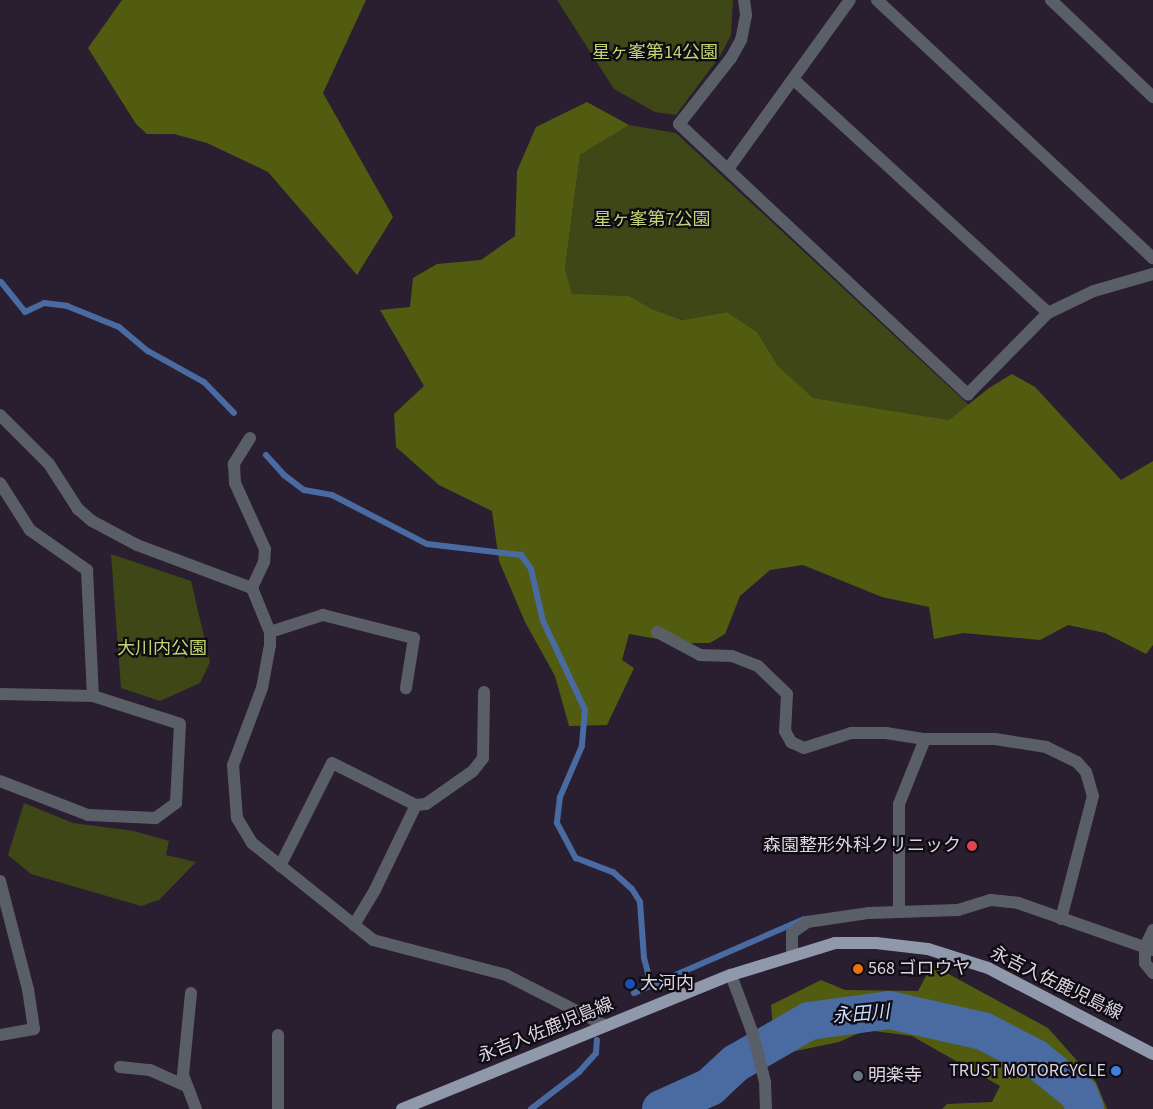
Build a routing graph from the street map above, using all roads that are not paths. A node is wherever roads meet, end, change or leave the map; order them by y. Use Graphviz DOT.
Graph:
graph roads {
  1 [pos="744,0"];
  2 [pos="850,0"];
  3 [pos="877,0"];
  4 [pos="1050,0"];
  5 [pos="793,79"];
  6 [pos="1151,92"];
  7 [pos="728,169"];
  8 [pos="1153,258"];
  9 [pos="1153,274"];
  10 [pos="1048,314"];
  11 [pos="0,415"];
  12 [pos="250,438"];
  13 [pos="0,483"];
  14 [pos="252,588"];
  15 [pos="270,632"];
  16 [pos="657,632"];
  17 [pos="406,688"];
  18 [pos="484,692"];
  19 [pos="0,694"];
  20 [pos="92,696"];
  21 [pos="924,739"];
  22 [pos="0,781"];
  23 [pos="416,804"];
  24 [pos="280,866"];
  25 [pos="0,881"];
  26 [pos="899,912"];
  27 [pos="1061,919"];
  28 [pos="354,925"];
  29 [pos="1153,930"];
  30 [pos="1149,949"];
  31 [pos="792,954"];
  32 [pos="1153,973"];
  33 [pos="731,975"];
  34 [pos="191,993"];
  35 [pos="606,1026"];
  36 [pos="278,1035"];
  37 [pos="0,1036"];
  38 [pos="1153,1054"];
  39 [pos="120,1067"];
  40 [pos="186,1086"];
  41 [pos="196,1109"];
  42 [pos="278,1109"];
  43 [pos="402,1109"];
  44 [pos="766,1109"];
  1 -- 7 [label="street"];
  2 -- 5 [label="street"];
  3 -- 8 [label="street"];
  4 -- 6 [label="street"];
  5 -- 7 [label="street"];
  5 -- 10 [label="street"];
  7 -- 10 [label="street"];
  9 -- 10 [label="street"];
  11 -- 14 [label="street"];
  12 -- 14 [label="street"];
  13 -- 20 [label="street"];
  14 -- 15 [label="street"];
  15 -- 17 [label="street"];
  15 -- 24 [label="street"];
  16 -- 21 [label="street"];
  18 -- 23 [label="street"];
  19 -- 20 [label="street"];
  20 -- 22 [label="street"];
  21 -- 26 [label="street"];
  21 -- 27 [label="street"];
  23 -- 24 [label="street"];
  23 -- 28 [label="street"];
  24 -- 28 [label="street"];
  25 -- 37 [label="street"];
  26 -- 27 [label="street"];
  26 -- 31 [label="street"];
  27 -- 30 [label="street"];
  28 -- 35 [label="street"];
  29 -- 30 [label="street"];
  30 -- 32 [label="street"];
  31 -- 33 [label="main road, 永吉入佐鹿児島線"];
  31 -- 38 [label="main road, 永吉入佐鹿児島線"];
  33 -- 35 [label="main road, 永吉入佐鹿児島線"];
  33 -- 44 [label="street"];
  34 -- 40 [label="street"];
  35 -- 43 [label="main road, 永吉入佐鹿児島線"];
  36 -- 42 [label="street"];
  39 -- 40 [label="street"];
  40 -- 41 [label="street"];
}
